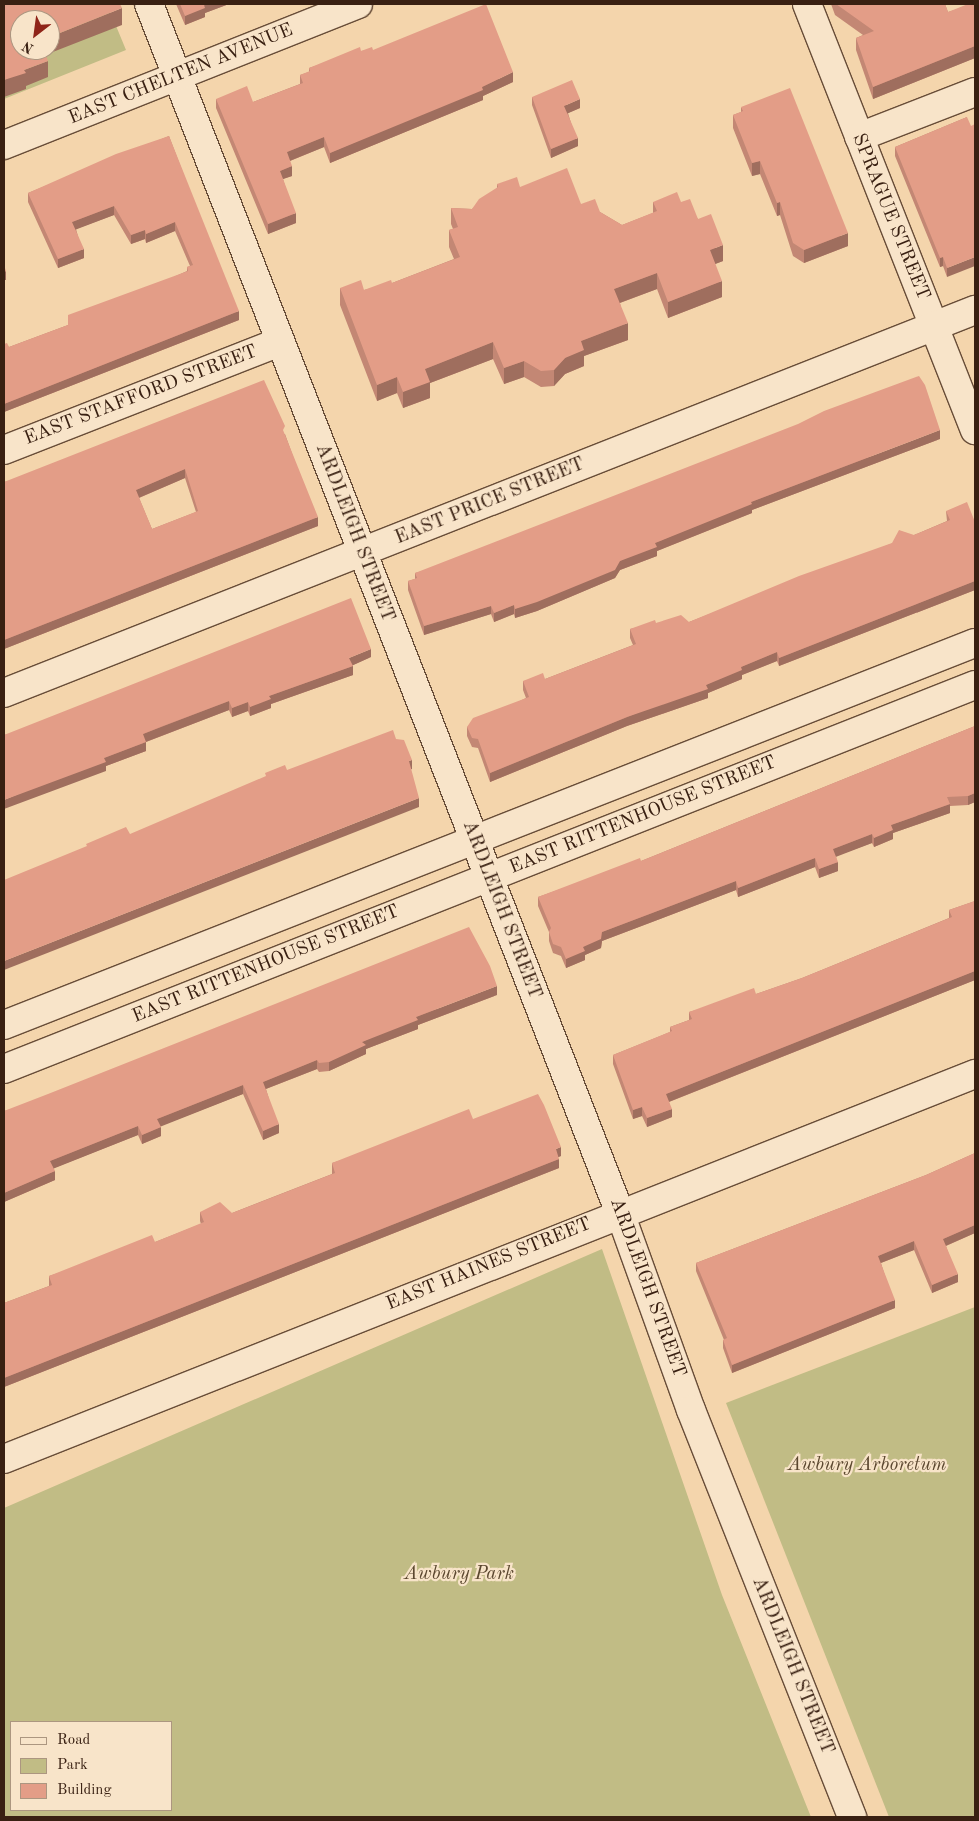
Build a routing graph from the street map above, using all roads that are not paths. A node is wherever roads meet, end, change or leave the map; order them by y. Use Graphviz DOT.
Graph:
graph roads {
  1 [pos="149,4"];
  2 [pos="358,4"];
  3 [pos="807,4"];
  4 [pos="178,76"];
  5 [pos="975,92"];
  6 [pos="859,137"];
  7 [pos="4,145"];
  8 [pos="975,310"];
  9 [pos="934,327"];
  10 [pos="279,342"];
  11 [pos="975,430"];
  12 [pos="4,450"];
  13 [pos="361,553"];
  14 [pos="975,643"];
  15 [pos="975,685"];
  16 [pos="4,693"];
  17 [pos="472,839"];
  18 [pos="488,877"];
  19 [pos="4,1024"];
  20 [pos="4,1069"];
  21 [pos="975,1074"];
  22 [pos="620,1213"];
  23 [pos="4,1459"];
  24 [pos="852,1817"];
  1 -- 4 [label="street, ARDLEIGH STREET"];
  2 -- 4 [label="street, EAST CHELTEN AVENUE"];
  3 -- 6 [label="street, SPRAGUE STREET"];
  4 -- 7 [label="street, EAST CHELTEN AVENUE"];
  4 -- 10 [label="street, ARDLEIGH STREET"];
  5 -- 6 [label="street"];
  6 -- 9 [label="street, SPRAGUE STREET"];
  8 -- 9 [label="street, EAST PRICE STREET"];
  9 -- 11 [label="street, SPRAGUE STREET"];
  9 -- 13 [label="street, EAST PRICE STREET"];
  10 -- 12 [label="street, EAST STAFFORD STREET"];
  10 -- 13 [label="street, ARDLEIGH STREET"];
  13 -- 16 [label="street, EAST PRICE STREET"];
  13 -- 17 [label="street, ARDLEIGH STREET"];
  14 -- 17 [label="street, EAST RITTENHOUSE STREET"];
  15 -- 18 [label="street, EAST RITTENHOUSE STREET"];
  17 -- 18 [label="street, ARDLEIGH STREET"];
  17 -- 19 [label="street, EAST RITTENHOUSE STREET"];
  18 -- 20 [label="street, EAST RITTENHOUSE STREET"];
  18 -- 22 [label="street, ARDLEIGH STREET"];
  21 -- 22 [label="street, EAST HAINES STREET"];
  22 -- 23 [label="street, EAST HAINES STREET"];
  22 -- 24 [label="street, ARDLEIGH STREET"];
}
